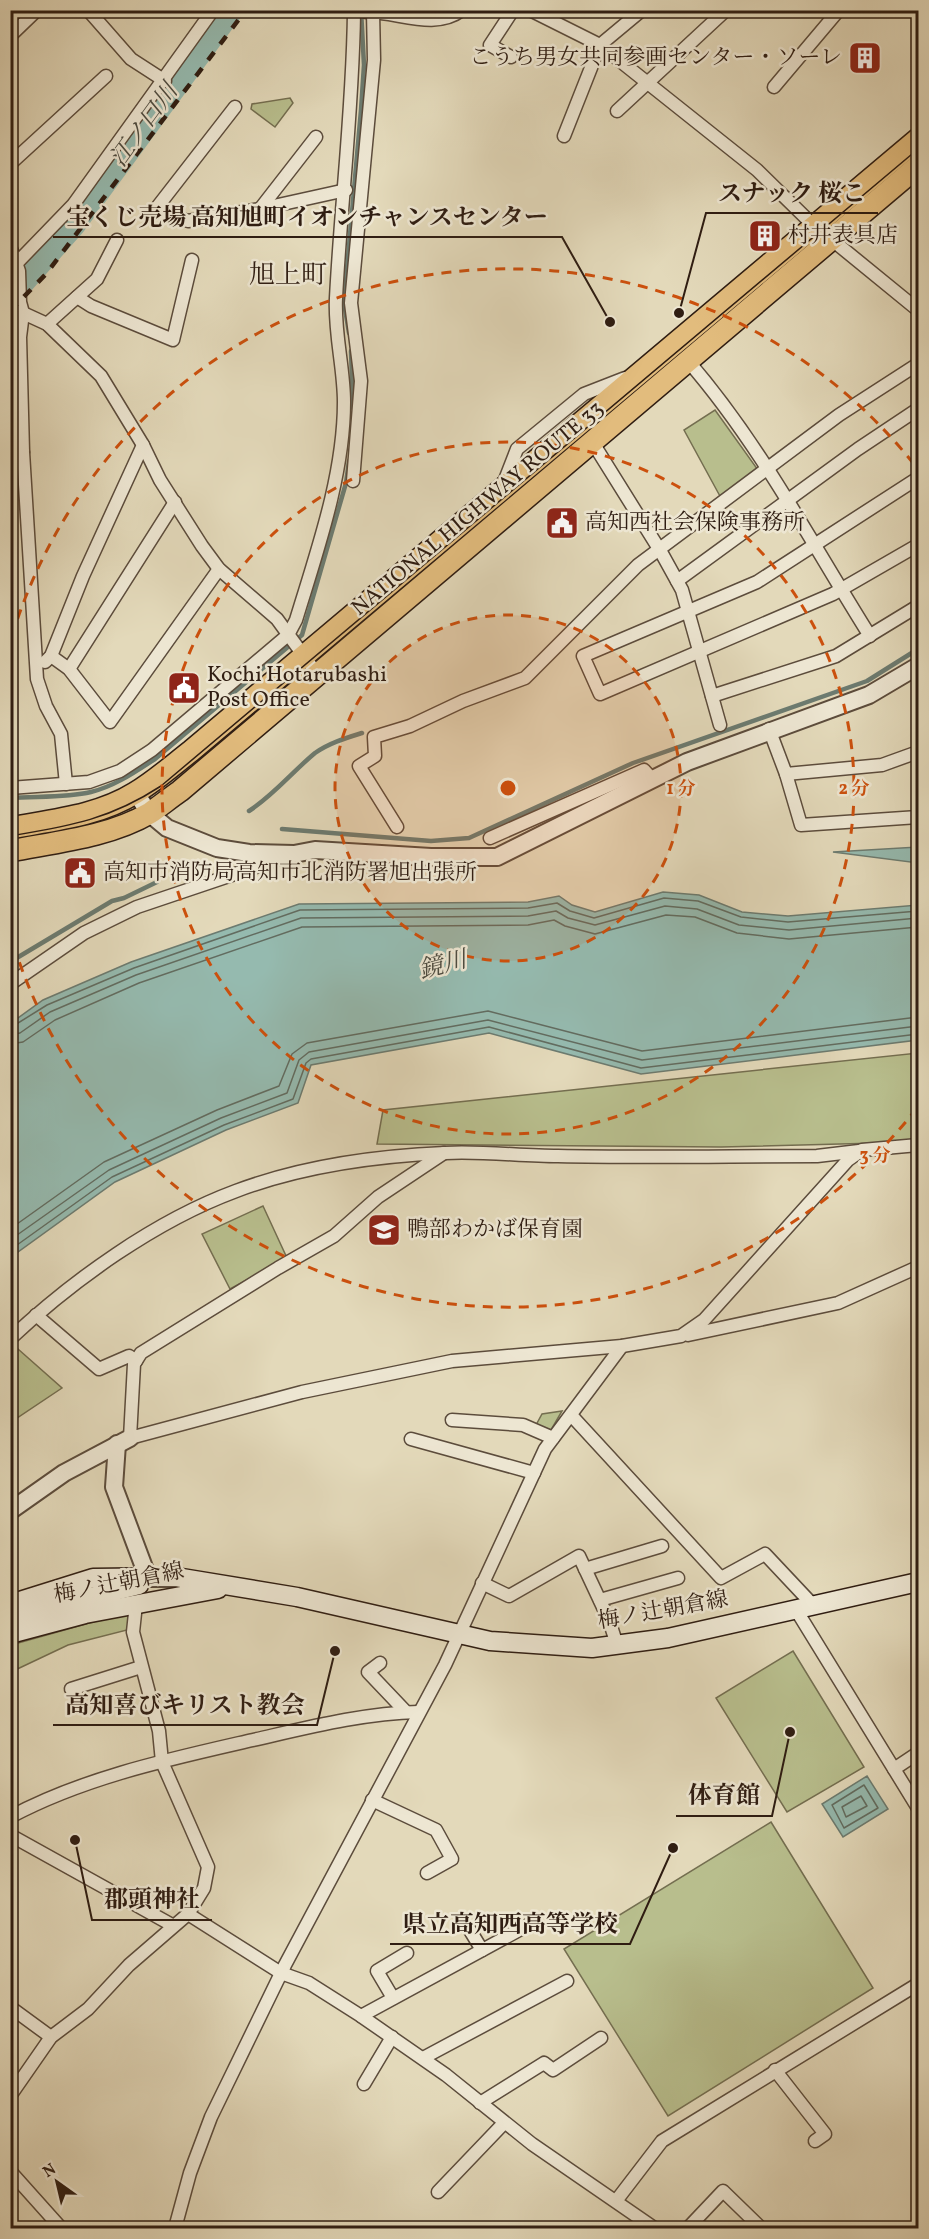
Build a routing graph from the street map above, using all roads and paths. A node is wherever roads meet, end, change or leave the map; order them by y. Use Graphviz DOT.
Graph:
graph roads {
  1 [pos="37,10"];
  2 [pos="88,10"];
  3 [pos="213,10"];
  4 [pos="462,10"];
  5 [pos="513,10"];
  6 [pos="530,10"];
  7 [pos="642,10"];
  8 [pos="726,10"];
  9 [pos="839,10"];
  10 [pos="912,10"];
  11 [pos="362,11"];
  12 [pos="918,16"];
  13 [pos="10,36"];
  14 [pos="600,45"];
  15 [pos="511,57"];
  16 [pos="106,76"];
  17 [pos="165,81"];
  18 [pos="647,81"];
  19 [pos="774,87"];
  20 [pos="235,107"];
  21 [pos="617,111"];
  22 [pos="564,136"];
  23 [pos="316,138"];
  24 [pos="918,139"];
  25 [pos="10,164"];
  26 [pos="918,166"];
  27 [pos="346,190"];
  28 [pos="260,209"];
  29 [pos="815,226"];
  30 [pos="117,240"];
  31 [pos="832,240"];
  32 [pos="10,246"];
  33 [pos="192,260"];
  34 [pos="16,268"];
  35 [pos="78,297"];
  36 [pos="918,310"];
  37 [pos="23,313"];
  38 [pos="47,324"];
  39 [pos="688,361"];
  40 [pos="351,363"];
  41 [pos="917,368"];
  42 [pos="918,409"];
  43 [pos="592,443"];
  44 [pos="143,445"];
  45 [pos="24,452"];
  46 [pos="10,464"];
  47 [pos="766,470"];
  48 [pos="918,478"];
  49 [pos="344,480"];
  50 [pos="786,501"];
  51 [pos="175,502"];
  52 [pos="918,545"];
  53 [pos="814,546"];
  54 [pos="659,549"];
  55 [pos="219,569"];
  56 [pos="677,581"];
  57 [pos="841,590"];
  58 [pos="918,606"];
  59 [pos="688,611"];
  60 [pos="870,636"];
  61 [pos="295,643"];
  62 [pos="699,651"];
  63 [pos="51,656"];
  64 [pos="918,666"];
  65 [pos="37,669"];
  66 [pos="69,669"];
  67 [pos="317,674"];
  68 [pos="712,696"];
  69 [pos="720,725"];
  70 [pos="769,729"];
  71 [pos="918,752"];
  72 [pos="786,774"];
  73 [pos="652,779"];
  74 [pos="66,784"];
  75 [pos="10,788"];
  76 [pos="136,793"];
  77 [pos="149,813"];
  78 [pos="918,817"];
  79 [pos="397,826"];
  80 [pos="10,828"];
  81 [pos="490,838"];
  82 [pos="10,851"];
  83 [pos="294,854"];
  84 [pos="10,984"];
  85 [pos="918,1145"];
  86 [pos="862,1150"];
  87 [pos="444,1153"];
  88 [pos="918,1267"];
  89 [pos="36,1315"];
  90 [pos="681,1336"];
  91 [pos="10,1339"];
  92 [pos="622,1346"];
  93 [pos="136,1361"];
  94 [pos="571,1415"];
  95 [pos="452,1420"];
  96 [pos="553,1438"];
  97 [pos="411,1439"];
  98 [pos="123,1441"];
  99 [pos="534,1473"];
  100 [pos="10,1511"];
  101 [pos="662,1546"];
  102 [pos="585,1569"];
  103 [pos="176,1577"];
  104 [pos="148,1578"];
  105 [pos="678,1578"];
  106 [pos="918,1582"];
  107 [pos="482,1583"];
  108 [pos="238,1586"];
  109 [pos="91,1596"];
  110 [pos="177,1596"];
  111 [pos="600,1600"];
  112 [pos="10,1604"];
  113 [pos="136,1604"];
  114 [pos="803,1606"];
  115 [pos="10,1617"];
  116 [pos="461,1633"];
  117 [pos="10,1634"];
  118 [pos="617,1645"];
  119 [pos="380,1663"];
  120 [pos="141,1667"];
  121 [pos="71,1689"];
  122 [pos="412,1712"];
  123 [pos="918,1753"];
  124 [pos="162,1762"];
  125 [pos="894,1769"];
  126 [pos="372,1800"];
  127 [pos="918,1808"];
  128 [pos="10,1817"];
  129 [pos="10,1835"];
  130 [pos="427,1873"];
  131 [pos="188,1914"];
  132 [pos="532,1923"];
  133 [pos="172,1925"];
  134 [pos="468,1927"];
  135 [pos="482,1950"];
  136 [pos="407,1953"];
  137 [pos="281,1973"];
  138 [pos="567,1981"];
  139 [pos="918,1984"];
  140 [pos="393,1998"];
  141 [pos="10,2007"];
  142 [pos="361,2016"];
  143 [pos="51,2037"];
  144 [pos="393,2037"];
  145 [pos="601,2038"];
  146 [pos="423,2058"];
  147 [pos="775,2070"];
  148 [pos="364,2084"];
  149 [pos="10,2096"];
  150 [pos="480,2103"];
  151 [pos="504,2123"];
  152 [pos="815,2141"];
  153 [pos="10,2171"];
  154 [pos="438,2192"];
  155 [pos="616,2201"];
  156 [pos="61,2229"];
  157 [pos="175,2229"];
  158 [pos="654,2229"];
  159 [pos="688,2229"];
  160 [pos="761,2229"];
  1 -- 13 [label="street"];
  2 -- 17 [label="street"];
  3 -- 17 [label="street"];
  4 -- 11 [label="street"];
  5 -- 15 [label="street"];
  6 -- 14 [label="street"];
  7 -- 14 [label="street"];
  8 -- 18 [label="street"];
  9 -- 19 [label="street"];
  10 -- 12 [label="street"];
  11 -- 27 [label="street"];
  11 -- 40 [label="street"];
  14 -- 18 [label="street"];
  14 -- 22 [label="street"];
  16 -- 25 [label="street"];
  17 -- 34 [label="street"];
  18 -- 21 [label="street"];
  18 -- 29 [label="street"];
  20 -- 28 [label="street"];
  23 -- 28 [label="street"];
  24 -- 29 [label="highway, NATIONAL HIGHWAY ROUTE 33"];
  26 -- 31 [label="highway, NATIONAL HIGHWAY ROUTE 33"];
  27 -- 28 [label="street"];
  27 -- 40 [label="street"];
  29 -- 31 [label="street"];
  29 -- 61 [label="highway, NATIONAL HIGHWAY ROUTE 33"];
  30 -- 35 [label="street"];
  31 -- 36 [label="street"];
  31 -- 39 [label="highway, NATIONAL HIGHWAY ROUTE 33"];
  32 -- 34 [label="street"];
  33 -- 35 [label="street"];
  34 -- 37 [label="street"];
  35 -- 38 [label="street"];
  37 -- 38 [label="street"];
  37 -- 45 [label="street"];
  38 -- 44 [label="street"];
  39 -- 43 [label="highway, NATIONAL HIGHWAY ROUTE 33"];
  39 -- 47 [label="street"];
  40 -- 49 [label="street"];
  40 -- 49 [label="street"];
  41 -- 47 [label="street"];
  42 -- 50 [label="street"];
  43 -- 54 [label="street"];
  43 -- 67 [label="highway, NATIONAL HIGHWAY ROUTE 33"];
  44 -- 51 [label="street"];
  44 -- 63 [label="street"];
  45 -- 46 [label="street"];
  45 -- 65 [label="street"];
  47 -- 50 [label="street"];
  47 -- 54 [label="street"];
  48 -- 53 [label="street"];
  49 -- 61 [label="street"];
  50 -- 53 [label="street"];
  50 -- 56 [label="street"];
  51 -- 55 [label="street"];
  51 -- 66 [label="street"];
  52 -- 57 [label="street"];
  53 -- 57 [label="street"];
  53 -- 59 [label="street"];
  54 -- 56 [label="street"];
  54 -- 79 [label="street"];
  55 -- 61 [label="street"];
  55 -- 66 [label="street"];
  56 -- 59 [label="street"];
  57 -- 60 [label="street"];
  57 -- 62 [label="street"];
  58 -- 60 [label="street"];
  59 -- 62 [label="street"];
  59 -- 62 [label="street"];
  60 -- 68 [label="street"];
  61 -- 67 [label="street"];
  61 -- 74 [label="street"];
  61 -- 76 [label="highway, NATIONAL HIGHWAY ROUTE 33"];
  62 -- 68 [label="street"];
  63 -- 65 [label="street"];
  63 -- 66 [label="street"];
  64 -- 70 [label="street"];
  65 -- 74 [label="street"];
  67 -- 77 [label="highway, NATIONAL HIGHWAY ROUTE 33"];
  68 -- 69 [label="street"];
  70 -- 72 [label="street"];
  70 -- 73 [label="street"];
  71 -- 72 [label="street"];
  72 -- 78 [label="street"];
  73 -- 81 [label="street"];
  73 -- 83 [label="street"];
  74 -- 75 [label="street"];
  76 -- 77 [label="street"];
  76 -- 80 [label="highway, NATIONAL HIGHWAY ROUTE 33"];
  77 -- 82 [label="highway, NATIONAL HIGHWAY ROUTE 33"];
  77 -- 83 [label="street"];
  83 -- 84 [label="street"];
  85 -- 86 [label="street"];
  86 -- 87 [label="street"];
  86 -- 90 [label="street"];
  87 -- 89 [label="street"];
  87 -- 93 [label="street"];
  88 -- 90 [label="street"];
  89 -- 91 [label="street"];
  89 -- 93 [label="street"];
  90 -- 92 [label="street"];
  92 -- 94 [label="street"];
  92 -- 98 [label="street"];
  93 -- 98 [label="street"];
  94 -- 96 [label="street"];
  94 -- 114 [label="street"];
  95 -- 96 [label="street"];
  96 -- 99 [label="street"];
  97 -- 99 [label="street"];
  98 -- 100 [label="street"];
  98 -- 104 [label="street"];
  99 -- 107 [label="street"];
  101 -- 102 [label="street"];
  102 -- 107 [label="street"];
  102 -- 111 [label="street"];
  103 -- 104 [label="main road, 梅ノ辻朝倉線"];
  103 -- 108 [label="main road, 梅ノ辻朝倉線"];
  103 -- 109 [label="main road"];
  104 -- 112 [label="main road, 梅ノ辻朝倉線"];
  105 -- 111 [label="street"];
  106 -- 114 [label="main road, 梅ノ辻朝倉線"];
  107 -- 116 [label="street"];
  108 -- 110 [label="main road, 梅ノ辻朝倉線"];
  108 -- 116 [label="main road, 梅ノ辻朝倉線"];
  109 -- 110 [label="main road"];
  109 -- 115 [label="main road"];
  110 -- 113 [label="main road, 梅ノ辻朝倉線"];
  111 -- 118 [label="street"];
  113 -- 117 [label="main road, 梅ノ辻朝倉線"];
  113 -- 120 [label="street"];
  114 -- 118 [label="main road, 梅ノ辻朝倉線"];
  114 -- 125 [label="street"];
  116 -- 118 [label="main road, 梅ノ辻朝倉線"];
  116 -- 122 [label="street"];
  119 -- 122 [label="street"];
  120 -- 121 [label="street"];
  120 -- 124 [label="street"];
  122 -- 124 [label="street"];
  122 -- 126 [label="street"];
  123 -- 125 [label="street"];
  124 -- 128 [label="street"];
  124 -- 131 [label="street"];
  125 -- 127 [label="street"];
  126 -- 130 [label="street"];
  126 -- 137 [label="street"];
  129 -- 133 [label="street"];
  131 -- 133 [label="street"];
  131 -- 137 [label="street"];
  132 -- 135 [label="street"];
  133 -- 143 [label="street"];
  134 -- 135 [label="street"];
  135 -- 140 [label="street"];
  136 -- 140 [label="street"];
  137 -- 142 [label="street"];
  137 -- 157 [label="street"];
  138 -- 146 [label="street"];
  139 -- 147 [label="street"];
  140 -- 142 [label="street"];
  141 -- 143 [label="street"];
  142 -- 144 [label="street"];
  143 -- 149 [label="street"];
  144 -- 146 [label="street"];
  144 -- 148 [label="street"];
  145 -- 150 [label="street"];
  146 -- 150 [label="street"];
  147 -- 152 [label="street"];
  147 -- 155 [label="street"];
  150 -- 151 [label="street"];
  151 -- 154 [label="street"];
  151 -- 155 [label="street"];
  153 -- 156 [label="street"];
  155 -- 158 [label="street"];
  159 -- 160 [label="street"];
}
